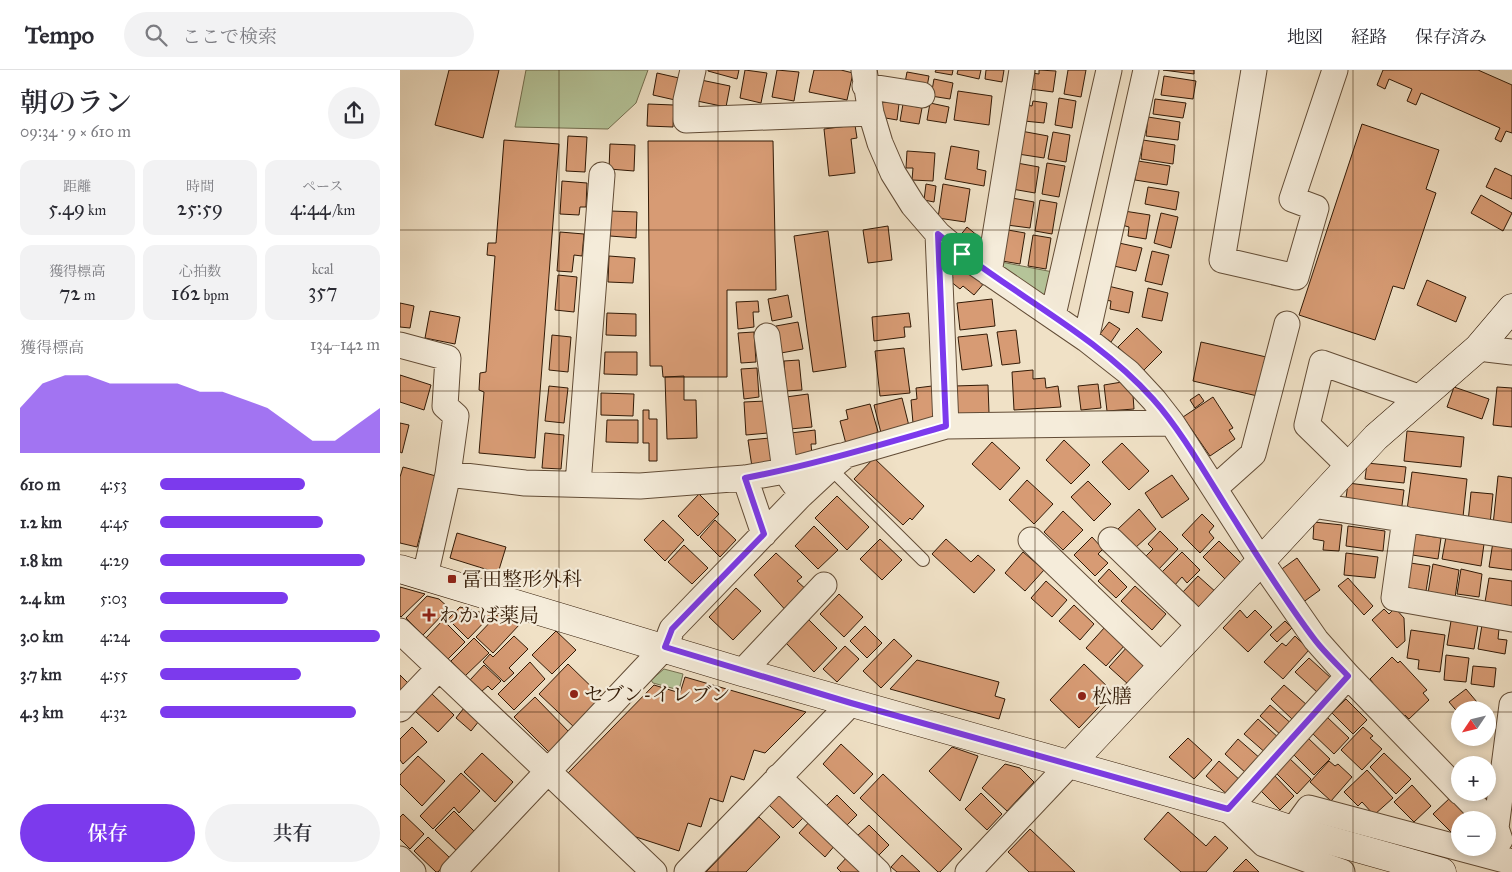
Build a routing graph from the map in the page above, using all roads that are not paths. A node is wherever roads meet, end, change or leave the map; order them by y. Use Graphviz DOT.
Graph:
graph roads {
  1 [pos="694,70"];
  2 [pos="1022,70"];
  3 [pos="1108,70"];
  4 [pos="1146,70"];
  5 [pos="1254,70"];
  6 [pos="1334,70"];
  7 [pos="864,78"];
  8 [pos="922,95"];
  9 [pos="871,113"];
  10 [pos="602,175"];
  11 [pos="938,234"];
  12 [pos="989,273"];
  13 [pos="1512,308"];
  14 [pos="1052,315"];
  15 [pos="1287,324"];
  16 [pos="767,336"];
  17 [pos="1086,339"];
  18 [pos="400,345"];
  19 [pos="1478,348"];
  20 [pos="1512,352"];
  21 [pos="1421,398"];
  22 [pos="1172,423"];
  23 [pos="946,426"];
  24 [pos="838,461"];
  25 [pos="1349,466"];
  26 [pos="785,471"];
  27 [pos="448,474"];
  28 [pos="745,478"];
  29 [pos="578,484"];
  30 [pos="1215,488"];
  31 [pos="801,495"];
  32 [pos="1312,505"];
  33 [pos="1404,519"];
  34 [pos="764,534"];
  35 [pos="1512,536"];
  36 [pos="1031,540"];
  37 [pos="1111,540"];
  38 [pos="923,560"];
  39 [pos="1261,562"];
  40 [pos="412,572"];
  41 [pos="824,586"];
  42 [pos="1512,619"];
  43 [pos="1200,626"];
  44 [pos="400,631"];
  45 [pos="665,647"];
  46 [pos="1162,666"];
  47 [pos="439,668"];
  48 [pos="742,672"];
  49 [pos="1348,676"];
  50 [pos="851,703"];
  51 [pos="1512,705"];
  52 [pos="400,709"];
  53 [pos="1069,765"];
  54 [pos="549,771"];
  55 [pos="778,777"];
  56 [pos="1451,783"];
  57 [pos="1469,801"];
  58 [pos="1228,809"];
  59 [pos="1479,811"];
  60 [pos="1496,828"];
  61 [pos="1293,830"];
  62 [pos="400,859"];
  63 [pos="1510,862"];
  64 [pos="413,872"];
  65 [pos="453,872"];
  66 [pos="654,872"];
  67 [pos="687,872"];
  68 [pos="878,872"];
  69 [pos="968,872"];
  70 [pos="1342,872"];
  71 [pos="1442,872"];
  1 -- 9 [label="street"];
  2 -- 12 [label="street"];
  3 -- 14 [label="street"];
  4 -- 17 [label="street"];
  5 -- 6 [label="street"];
  7 -- 8 [label="street"];
  7 -- 9 [label="street"];
  9 -- 11 [label="street"];
  10 -- 29 [label="street"];
  11 -- 12 [label="street"];
  11 -- 23 [label="street"];
  12 -- 14 [label="street"];
  13 -- 19 [label="street"];
  14 -- 17 [label="street"];
  15 -- 30 [label="street"];
  16 -- 26 [label="street"];
  17 -- 22 [label="street"];
  18 -- 27 [label="street"];
  19 -- 20 [label="street"];
  19 -- 21 [label="street"];
  21 -- 25 [label="street"];
  21 -- 25 [label="street"];
  22 -- 23 [label="street"];
  22 -- 30 [label="street"];
  23 -- 24 [label="street"];
  24 -- 26 [label="street"];
  24 -- 31 [label="street"];
  24 -- 38 [label="lane"];
  25 -- 32 [label="street"];
  26 -- 28 [label="street"];
  26 -- 31 [label="street"];
  27 -- 29 [label="street"];
  27 -- 40 [label="street"];
  28 -- 29 [label="street"];
  28 -- 34 [label="street"];
  30 -- 39 [label="street"];
  31 -- 34 [label="street"];
  32 -- 33 [label="street"];
  32 -- 39 [label="street"];
  33 -- 35 [label="street"];
  33 -- 42 [label="street"];
  34 -- 45 [label="street"];
  36 -- 46 [label="street"];
  37 -- 43 [label="street"];
  39 -- 43 [label="street"];
  39 -- 49 [label="street"];
  40 -- 45 [label="street"];
  41 -- 48 [label="street"];
  43 -- 46 [label="street"];
  44 -- 47 [label="street"];
  45 -- 48 [label="street"];
  45 -- 54 [label="street"];
  46 -- 53 [label="street"];
  47 -- 52 [label="street"];
  47 -- 54 [label="street"];
  48 -- 50 [label="street"];
  49 -- 56 [label="street"];
  49 -- 58 [label="street"];
  50 -- 53 [label="street"];
  50 -- 55 [label="street"];
  51 -- 60 [label="street"];
  53 -- 58 [label="street"];
  53 -- 69 [label="street"];
  54 -- 65 [label="street"];
  54 -- 66 [label="street"];
  55 -- 67 [label="street"];
  55 -- 68 [label="street"];
  57 -- 59 [label="street"];
  58 -- 61 [label="street"];
  58 -- 70 [label="street"];
  60 -- 63 [label="street"];
  61 -- 63 [label="street"];
  61 -- 71 [label="street"];
  62 -- 64 [label="street"];
}
